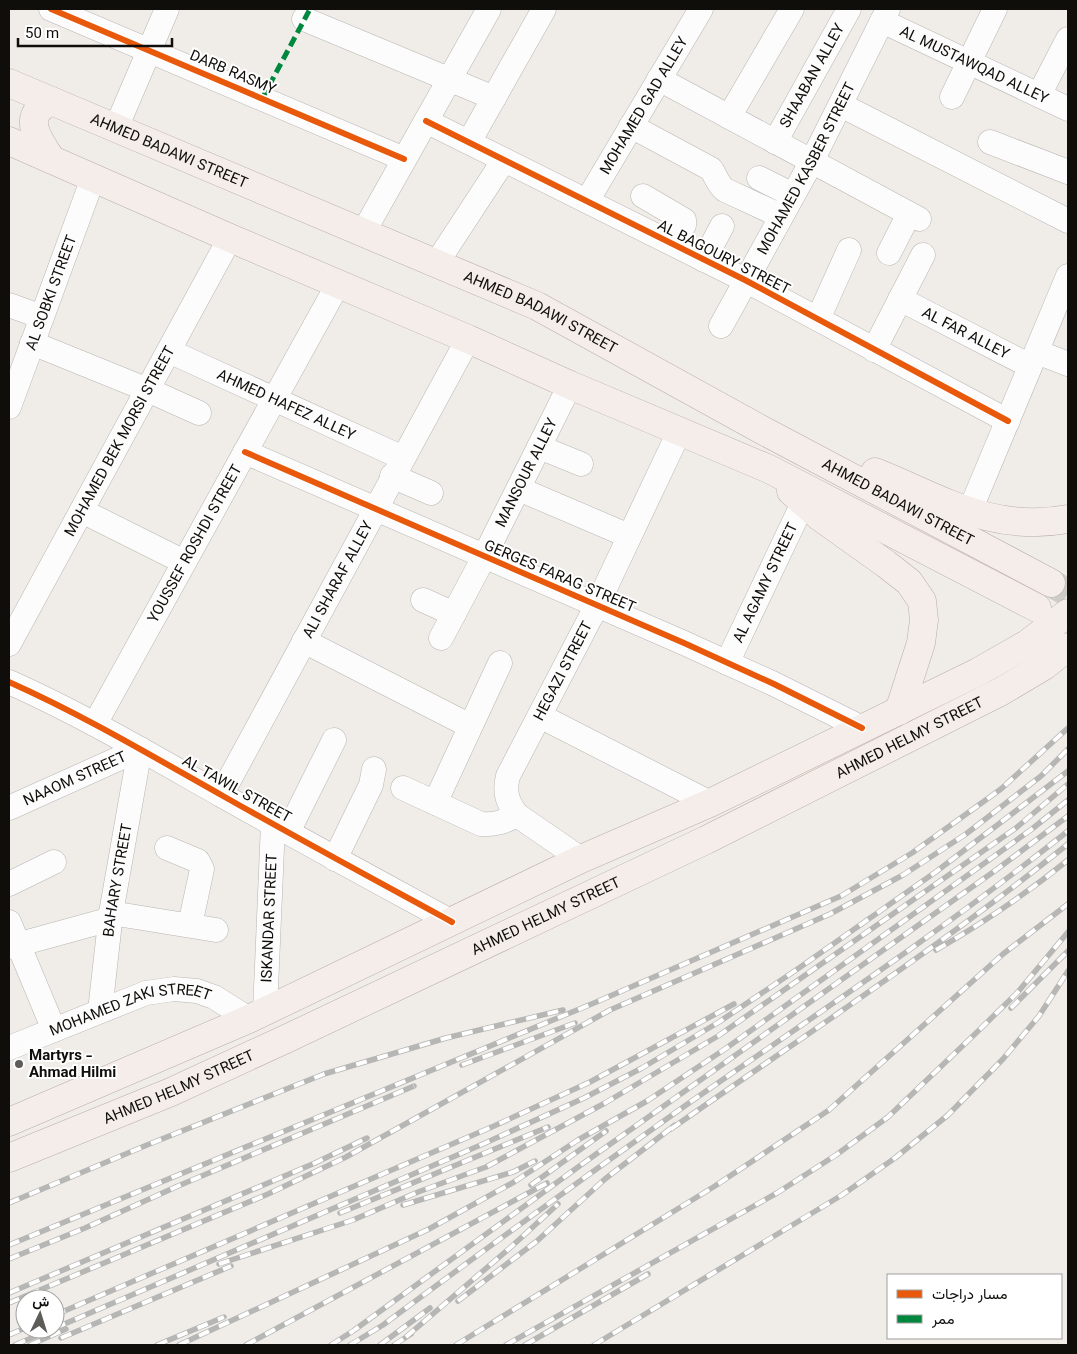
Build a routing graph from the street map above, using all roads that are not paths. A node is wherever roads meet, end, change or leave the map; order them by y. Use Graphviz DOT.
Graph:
graph roads {
  1 [pos="51,9"];
  2 [pos="168,9"];
  3 [pos="488,9"];
  4 [pos="544,9"];
  5 [pos="701,9"];
  6 [pos="792,9"];
  7 [pos="849,9"];
  8 [pos="995,9"];
  9 [pos="885,15"];
  10 [pos="304,19"];
  11 [pos="1068,38"];
  12 [pos="150,50"];
  13 [pos="969,62"];
  14 [pos="449,79"];
  15 [pos="659,79"];
  16 [pos="9,83"];
  17 [pos="1039,95"];
  18 [pos="952,97"];
  19 [pos="494,98"];
  20 [pos="51,101"];
  21 [pos="841,105"];
  22 [pos="1068,109"];
  23 [pos="729,117"];
  24 [pos="426,120"];
  25 [pos="631,126"];
  26 [pos="116,128"];
  27 [pos="9,140"];
  28 [pos="469,142"];
  29 [pos="775,142"];
  30 [pos="990,142"];
  31 [pos="51,159"];
  32 [pos="404,159"];
  33 [pos="504,160"];
  34 [pos="812,162"];
  35 [pos="1068,172"];
  36 [pos="93,178"];
  37 [pos="759,178"];
  38 [pos="793,194"];
  39 [pos="643,196"];
  40 [pos="587,201"];
  41 [pos="781,216"];
  42 [pos="1068,221"];
  43 [pos="722,226"];
  44 [pos="363,233"];
  45 [pos="230,238"];
  46 [pos="674,244"];
  47 [pos="849,250"];
  48 [pos="889,253"];
  49 [pos="923,255"];
  50 [pos="704,260"];
  51 [pos="436,264"];
  52 [pos="1068,276"];
  53 [pos="745,280"];
  54 [pos="338,284"];
  55 [pos="900,299"];
  56 [pos="9,305"];
  57 [pos="1062,308"];
  58 [pos="42,317"];
  59 [pos="818,319"];
  60 [pos="721,326"];
  61 [pos="468,339"];
  62 [pos="32,343"];
  63 [pos="874,350"];
  64 [pos="169,351"];
  65 [pos="1034,359"];
  66 [pos="1068,364"];
  67 [pos="570,385"];
  68 [pos="148,390"];
  69 [pos="274,399"];
  70 [pos="9,407"];
  71 [pos="199,413"];
  72 [pos="1008,421"];
  73 [pos="680,430"];
  74 [pos="762,430"];
  75 [pos="539,447"];
  76 [pos="246,452"];
  77 [pos="581,464"];
  78 [pos="398,467"];
  79 [pos="769,469"];
  80 [pos="518,488"];
  81 [pos="430,493"];
  82 [pos="803,503"];
  83 [pos="376,509"];
  84 [pos="82,511"];
  85 [pos="969,512"];
  86 [pos="1068,519"];
  87 [pos="630,536"];
  88 [pos="484,557"];
  89 [pos="184,562"];
  90 [pos="1051,583"];
  91 [pos="423,600"];
  92 [pos="597,605"];
  93 [pos="1037,608"];
  94 [pos="1068,613"];
  95 [pos="454,614"];
  96 [pos="440,638"];
  97 [pos="304,641"];
  98 [pos="9,644"];
  99 [pos="1068,647"];
  100 [pos="500,663"];
  101 [pos="728,663"];
  102 [pos="9,682"];
  103 [pos="899,710"];
  104 [pos="540,716"];
  105 [pos="95,724"];
  106 [pos="470,726"];
  107 [pos="862,728"];
  108 [pos="334,740"];
  109 [pos="140,749"];
  110 [pos="374,769"];
  111 [pos="403,788"];
  112 [pos="221,795"];
  113 [pos="435,803"];
  114 [pos="710,804"];
  115 [pos="9,808"];
  116 [pos="517,815"];
  117 [pos="280,828"];
  118 [pos="166,848"];
  119 [pos="335,859"];
  120 [pos="580,859"];
  121 [pos="54,862"];
  122 [pos="9,884"];
  123 [pos="111,916"];
  124 [pos="9,922"];
  125 [pos="452,922"];
  126 [pos="190,925"];
  127 [pos="216,930"];
  128 [pos="13,946"];
  129 [pos="100,1011"];
  130 [pos="257,1016"];
  131 [pos="54,1030"];
  132 [pos="9,1048"];
  133 [pos="158,1059"];
  134 [pos="171,1092"];
  135 [pos="9,1122"];
  136 [pos="9,1158"];
  1 -- 12 [label="street, DARB RASMY"];
  2 -- 12 [label="street"];
  3 -- 14 [label="street"];
  4 -- 19 [label="street"];
  5 -- 15 [label="street, MOHAMED GAD ALLEY"];
  6 -- 23 [label="street"];
  7 -- 29 [label="street, SHAABAN ALLEY"];
  8 -- 13 [label="street"];
  9 -- 13 [label="street, AL MUSTAWQAD ALLEY"];
  9 -- 21 [label="street, MOHAMED KASBER STREET"];
  10 -- 14 [label="street"];
  11 -- 17 [label="street"];
  12 -- 26 [label="street"];
  12 -- 32 [label="street, DARB RASMY"];
  13 -- 17 [label="street, AL MUSTAWQAD ALLEY"];
  13 -- 18 [label="street"];
  14 -- 19 [label="street"];
  14 -- 24 [label="street"];
  15 -- 23 [label="street"];
  15 -- 25 [label="street, MOHAMED GAD ALLEY"];
  16 -- 20 [label="main road, AHMED BADAWI STREET"];
  17 -- 22 [label="street, AL MUSTAWQAD ALLEY"];
  19 -- 28 [label="street"];
  20 -- 26 [label="main road, AHMED BADAWI STREET"];
  20 -- 31 [label="main road"];
  21 -- 34 [label="street, MOHAMED KASBER STREET"];
  21 -- 42 [label="street"];
  23 -- 29 [label="street"];
  24 -- 28 [label="street, AL BAGOURY STREET"];
  24 -- 32 [label="street"];
  25 -- 40 [label="street, MOHAMED GAD ALLEY"];
  25 -- 41 [label="street"];
  26 -- 44 [label="main road, AHMED BADAWI STREET"];
  27 -- 31 [label="main road, AHMED BADAWI STREET"];
  28 -- 33 [label="street, AL BAGOURY STREET"];
  29 -- 34 [label="street"];
  30 -- 35 [label="street"];
  31 -- 36 [label="main road, AHMED BADAWI STREET"];
  32 -- 44 [label="street"];
  33 -- 40 [label="street, AL BAGOURY STREET"];
  33 -- 51 [label="street"];
  34 -- 38 [label="street, MOHAMED KASBER STREET"];
  34 -- 48 [label="street"];
  36 -- 45 [label="main road, AHMED BADAWI STREET"];
  36 -- 58 [label="street, AL SOBKI STREET"];
  37 -- 38 [label="street"];
  38 -- 41 [label="street, MOHAMED KASBER STREET"];
  39 -- 46 [label="street"];
  40 -- 46 [label="street, AL BAGOURY STREET"];
  41 -- 53 [label="street, MOHAMED KASBER STREET"];
  43 -- 50 [label="street"];
  44 -- 51 [label="main road, AHMED BADAWI STREET"];
  45 -- 54 [label="main road, AHMED BADAWI STREET"];
  45 -- 64 [label="street, MOHAMED BEK MORSI STREET"];
  46 -- 50 [label="street, AL BAGOURY STREET"];
  47 -- 59 [label="street"];
  49 -- 55 [label="street"];
  50 -- 53 [label="street, AL BAGOURY STREET"];
  51 -- 74 [label="main road, AHMED BADAWI STREET"];
  52 -- 57 [label="street"];
  53 -- 59 [label="street, AL BAGOURY STREET"];
  53 -- 60 [label="street, MOHAMED KASBER STREET"];
  54 -- 61 [label="main road, AHMED BADAWI STREET"];
  54 -- 69 [label="street, YOUSSEF ROSHDI STREET"];
  55 -- 63 [label="street"];
  55 -- 65 [label="street, AL FAR ALLEY"];
  56 -- 58 [label="street"];
  57 -- 65 [label="street"];
  58 -- 62 [label="street, AL SOBKI STREET"];
  59 -- 63 [label="street, AL BAGOURY STREET"];
  61 -- 67 [label="main road, AHMED BADAWI STREET"];
  61 -- 78 [label="street, ALI SHARAF ALLEY"];
  62 -- 68 [label="street"];
  62 -- 70 [label="street, AL SOBKI STREET"];
  63 -- 72 [label="street, AL BAGOURY STREET"];
  64 -- 68 [label="street, MOHAMED BEK MORSI STREET"];
  64 -- 69 [label="street, AHMED HAFEZ ALLEY"];
  65 -- 66 [label="street, AL FAR ALLEY"];
  65 -- 72 [label="street"];
  67 -- 73 [label="main road, AHMED BADAWI STREET"];
  67 -- 75 [label="street, MANSOUR ALLEY"];
  68 -- 71 [label="street"];
  68 -- 84 [label="street, MOHAMED BEK MORSI STREET"];
  69 -- 76 [label="street, YOUSSEF ROSHDI STREET"];
  69 -- 78 [label="street, AHMED HAFEZ ALLEY"];
  72 -- 85 [label="street"];
  73 -- 79 [label="main road, AHMED BADAWI STREET"];
  73 -- 87 [label="street, HEGAZI STREET"];
  74 -- 85 [label="main road"];
  74 -- 90 [label="main road, AHMED BADAWI STREET"];
  75 -- 77 [label="street"];
  75 -- 80 [label="street, MANSOUR ALLEY"];
  76 -- 83 [label="street, GERGES FARAG STREET"];
  76 -- 89 [label="street, YOUSSEF ROSHDI STREET"];
  78 -- 81 [label="street, AHMED HAFEZ ALLEY"];
  78 -- 83 [label="street, ALI SHARAF ALLEY"];
  79 -- 82 [label="main road"];
  79 -- 93 [label="main road, AHMED BADAWI STREET"];
  80 -- 87 [label="street"];
  80 -- 88 [label="street, MANSOUR ALLEY"];
  82 -- 101 [label="street, AL AGAMY STREET"];
  82 -- 103 [label="main road"];
  83 -- 88 [label="street, GERGES FARAG STREET"];
  83 -- 97 [label="street, ALI SHARAF ALLEY"];
  84 -- 89 [label="street"];
  84 -- 98 [label="street, MOHAMED BEK MORSI STREET"];
  85 -- 86 [label="main road"];
  87 -- 92 [label="street, HEGAZI STREET"];
  88 -- 92 [label="street, GERGES FARAG STREET"];
  88 -- 95 [label="street, MANSOUR ALLEY"];
  89 -- 105 [label="street, YOUSSEF ROSHDI STREET"];
  91 -- 95 [label="street"];
  92 -- 101 [label="street, GERGES FARAG STREET"];
  92 -- 104 [label="street, HEGAZI STREET"];
  94 -- 103 [label="main road, AHMED HELMY STREET"];
  95 -- 96 [label="street, MANSOUR ALLEY"];
  97 -- 106 [label="street"];
  97 -- 112 [label="street, ALI SHARAF ALLEY"];
  99 -- 134 [label="main road, AHMED HELMY STREET"];
  100 -- 106 [label="street"];
  101 -- 107 [label="street, GERGES FARAG STREET"];
  102 -- 105 [label="street, AL TAWIL STREET"];
  103 -- 107 [label="main road, AHMED HELMY STREET"];
  104 -- 114 [label="street"];
  104 -- 116 [label="street, HEGAZI STREET"];
  105 -- 109 [label="street, AL TAWIL STREET"];
  106 -- 113 [label="street"];
  107 -- 114 [label="main road, AHMED HELMY STREET"];
  108 -- 117 [label="street"];
  109 -- 112 [label="street, AL TAWIL STREET"];
  109 -- 115 [label="street, NAAOM STREET"];
  109 -- 123 [label="street, BAHARY STREET"];
  110 -- 119 [label="street"];
  111 -- 113 [label="street"];
  112 -- 117 [label="street, AL TAWIL STREET"];
  113 -- 116 [label="street"];
  114 -- 120 [label="main road, AHMED HELMY STREET"];
  116 -- 120 [label="street, HEGAZI STREET"];
  117 -- 119 [label="street, AL TAWIL STREET"];
  117 -- 130 [label="street, ISKANDAR STREET"];
  118 -- 126 [label="street"];
  119 -- 125 [label="street, AL TAWIL STREET"];
  120 -- 125 [label="main road, AHMED HELMY STREET"];
  121 -- 122 [label="street"];
  123 -- 126 [label="street"];
  123 -- 128 [label="street"];
  123 -- 129 [label="street, BAHARY STREET"];
  124 -- 128 [label="street"];
  125 -- 130 [label="main road, AHMED HELMY STREET"];
  126 -- 127 [label="street"];
  128 -- 131 [label="street"];
  129 -- 130 [label="street, MOHAMED ZAKI STREET"];
  129 -- 131 [label="street, MOHAMED ZAKI STREET"];
  130 -- 133 [label="main road, AHMED HELMY STREET"];
  131 -- 132 [label="street, MOHAMED ZAKI STREET"];
  133 -- 134 [label="main road"];
  133 -- 135 [label="main road, AHMED HELMY STREET"];
  134 -- 136 [label="main road, AHMED HELMY STREET"];
}
